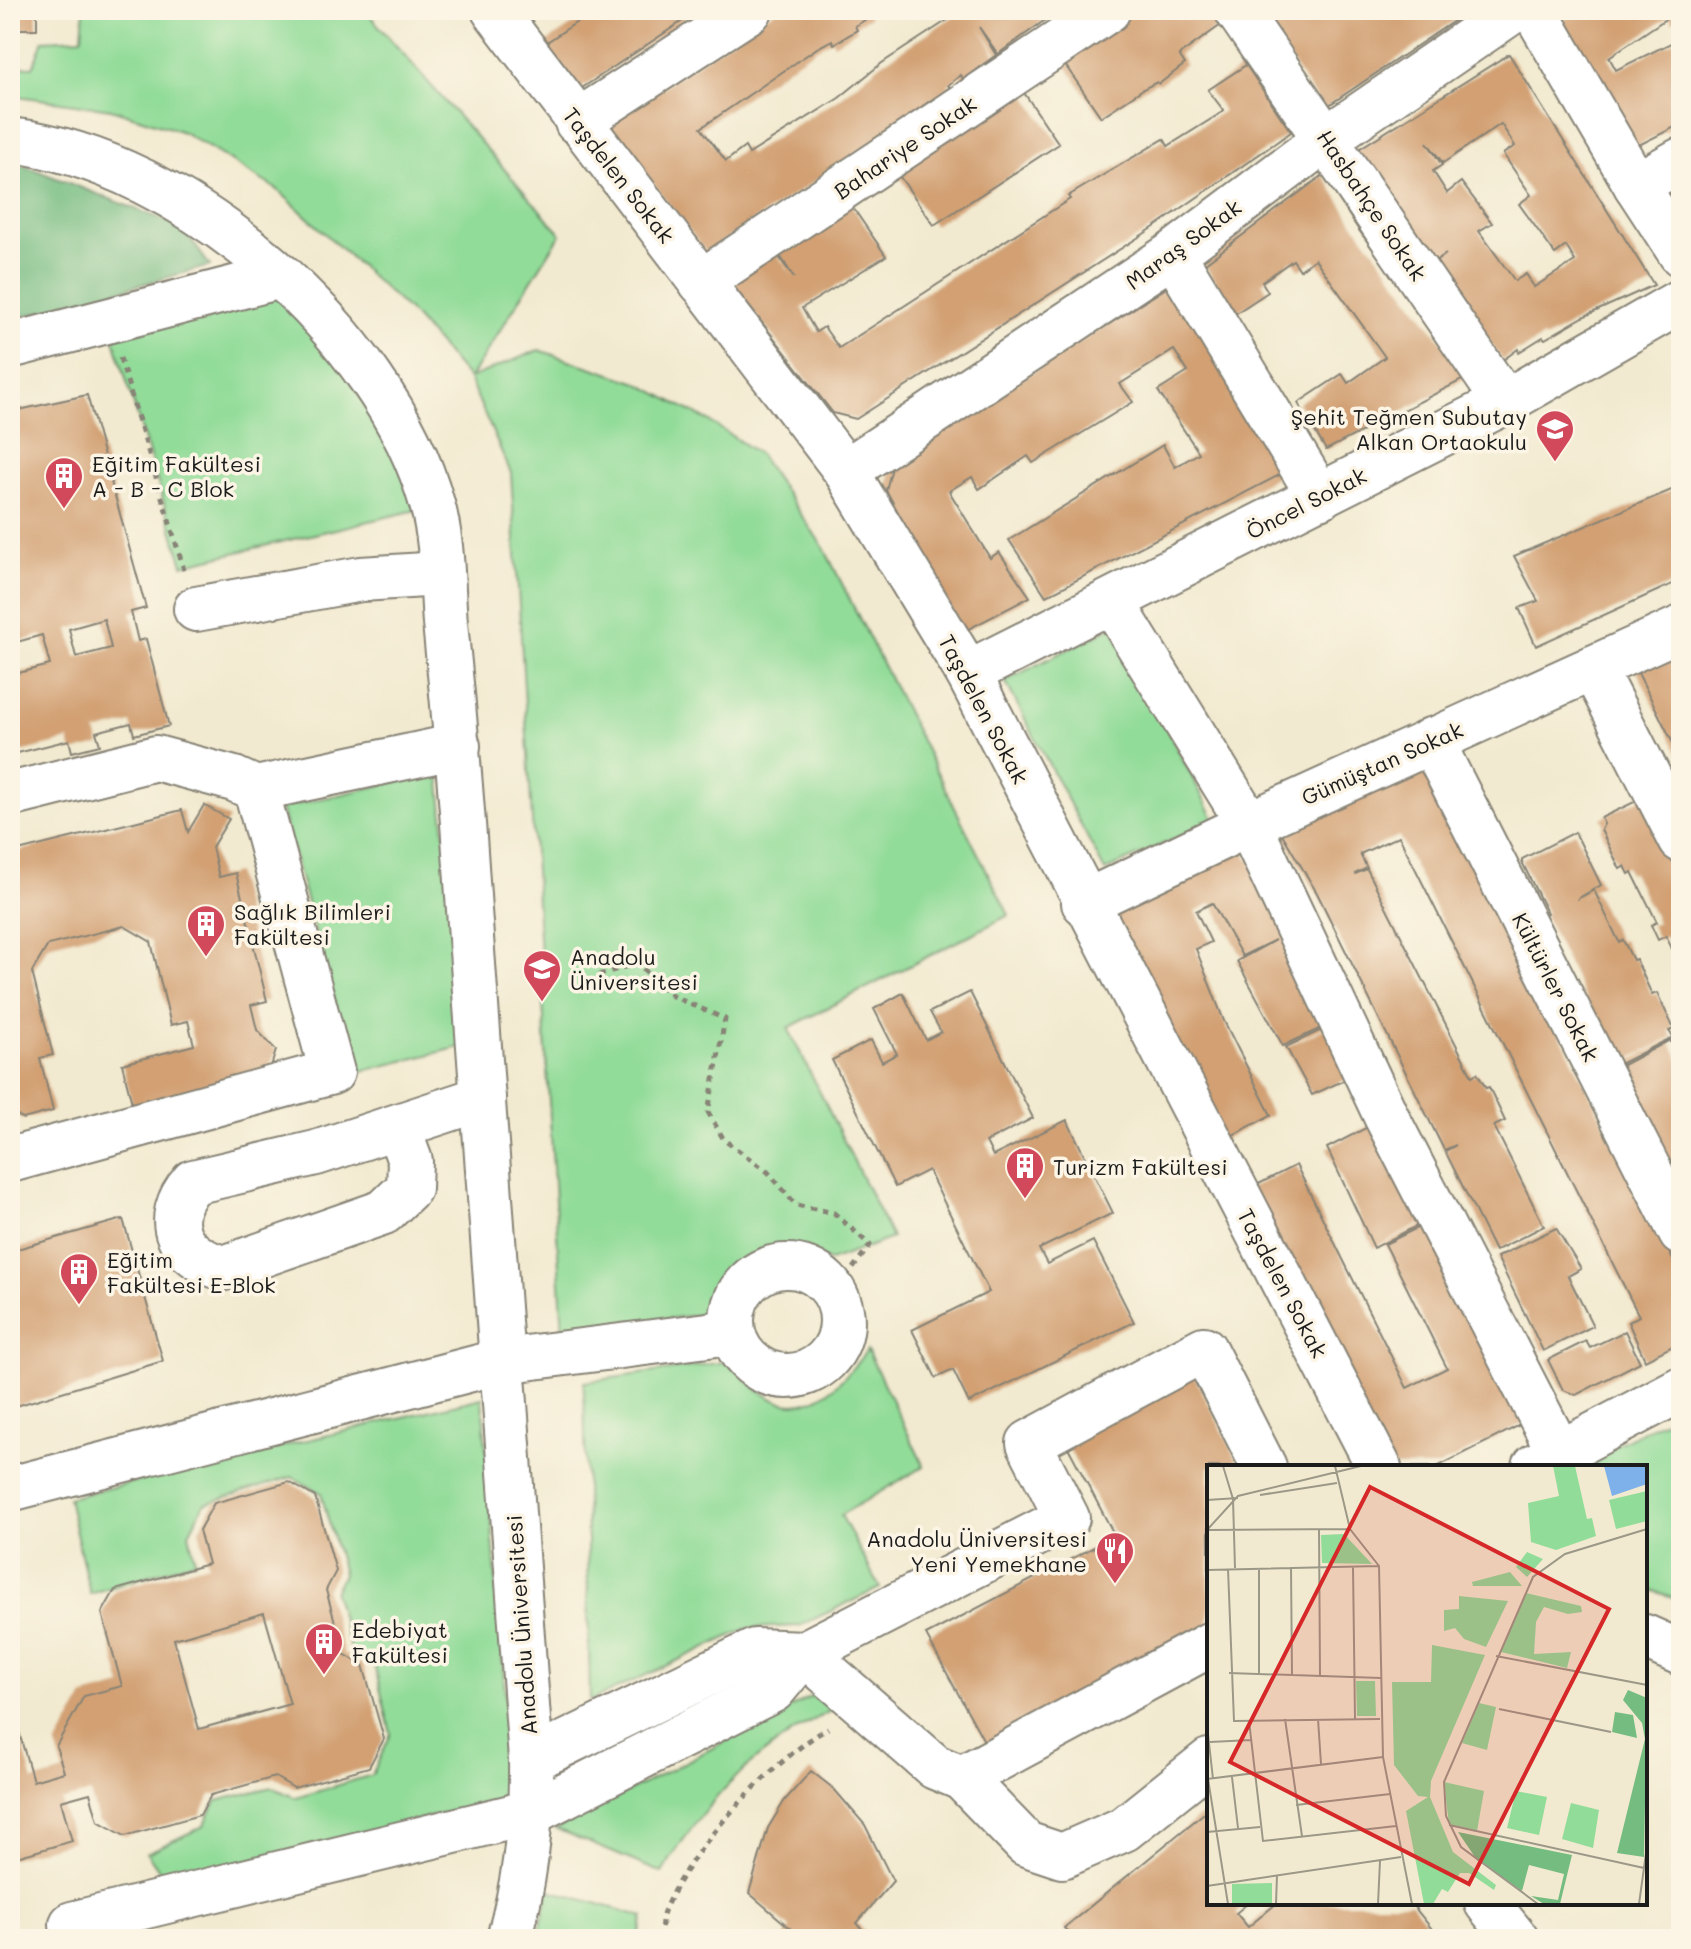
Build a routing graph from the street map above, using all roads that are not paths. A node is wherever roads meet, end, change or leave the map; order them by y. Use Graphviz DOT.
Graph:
graph roads {
  1 [pos="494,10"];
  2 [pos="750,10"];
  3 [pos="1108,10"];
  4 [pos="1237,10"];
  5 [pos="1514,10"];
  6 [pos="1534,10"];
  7 [pos="577,122"];
  8 [pos="1327,138"];
  9 [pos="10,140"];
  10 [pos="1681,160"];
  11 [pos="1636,185"];
  12 [pos="1173,254"];
  13 [pos="1681,254"];
  14 [pos="281,276"];
  15 [pos="701,282"];
  16 [pos="1681,301"];
  17 [pos="10,346"];
  18 [pos="1505,402"];
  19 [pos="846,471"];
  20 [pos="1320,497"];
  21 [pos="441,574"];
  22 [pos="1112,602"];
  23 [pos="196,609"];
  24 [pos="1681,628"];
  25 [pos="1593,668"];
  26 [pos="968,673"];
  27 [pos="1431,740"];
  28 [pos="458,746"];
  29 [pos="256,789"];
  30 [pos="10,795"];
  31 [pos="1249,824"];
  32 [pos="1681,840"];
  33 [pos="1084,903"];
  34 [pos="483,1098"];
  35 [pos="398,1128"];
  36 [pos="10,1160"];
  37 [pos="1681,1233"];
  38 [pos="732,1332"];
  39 [pos="502,1361"];
  40 [pos="1681,1389"];
  41 [pos="1546,1460"];
  42 [pos="1263,1465"];
  43 [pos="1378,1465"];
  44 [pos="10,1489"];
  45 [pos="1647,1638"];
  46 [pos="1207,1646"];
  47 [pos="804,1653"];
  48 [pos="1681,1653"];
  49 [pos="531,1760"];
  50 [pos="1207,1763"];
  51 [pos="962,1778"];
  52 [pos="532,1812"];
  53 [pos="1489,1905"];
  54 [pos="72,1924"];
  55 [pos="509,1939"];
  56 [pos="1516,1939"];
  1 -- 7 [label="street, Taşdelen Sokak"];
  2 -- 7 [label="street"];
  3 -- 15 [label="street, Bahariye Sokak"];
  4 -- 8 [label="street, Hasbahçe Sokak"];
  5 -- 8 [label="street, Maraş Sokak"];
  6 -- 11 [label="street"];
  7 -- 15 [label="street, Taşdelen Sokak"];
  8 -- 12 [label="street, Maraş Sokak"];
  8 -- 18 [label="street, Hasbahçe Sokak"];
  9 -- 14 [label="street, Anadolu Üniversitesi"];
  10 -- 11 [label="street"];
  11 -- 13 [label="street"];
  12 -- 19 [label="street, Maraş Sokak"];
  12 -- 20 [label="street"];
  14 -- 17 [label="street"];
  14 -- 21 [label="street, Anadolu Üniversitesi"];
  15 -- 19 [label="street, Taşdelen Sokak"];
  16 -- 18 [label="street, Öncel Sokak"];
  18 -- 20 [label="street, Öncel Sokak"];
  19 -- 26 [label="street, Taşdelen Sokak"];
  20 -- 22 [label="street, Öncel Sokak"];
  21 -- 23 [label="street"];
  21 -- 28 [label="street, Anadolu Üniversitesi"];
  22 -- 26 [label="street, Öncel Sokak"];
  22 -- 31 [label="street"];
  24 -- 25 [label="street, Gümüştan Sokak"];
  25 -- 27 [label="street, Gümüştan Sokak"];
  25 -- 32 [label="street"];
  26 -- 33 [label="street, Taşdelen Sokak"];
  27 -- 31 [label="street, Gümüştan Sokak"];
  27 -- 37 [label="street, Kültürler Sokak"];
  28 -- 29 [label="street"];
  28 -- 34 [label="street, Anadolu Üniversitesi"];
  29 -- 30 [label="street"];
  29 -- 36 [label="street"];
  31 -- 33 [label="street, Gümüştan Sokak"];
  31 -- 41 [label="street"];
  33 -- 43 [label="street, Taşdelen Sokak"];
  34 -- 35 [label="street"];
  34 -- 39 [label="street, Anadolu Üniversitesi"];
  35 -- 35 [label="street"];
  38 -- 38 [label="street"];
  38 -- 39 [label="street"];
  39 -- 44 [label="street"];
  39 -- 49 [label="street, Anadolu Üniversitesi"];
  40 -- 41 [label="street"];
  42 -- 47 [label="street"];
  45 -- 48 [label="street"];
  46 -- 51 [label="street"];
  47 -- 49 [label="street"];
  47 -- 51 [label="street"];
  47 -- 52 [label="street"];
  49 -- 52 [label="street, Anadolu Üniversitesi"];
  50 -- 51 [label="street"];
  52 -- 54 [label="street"];
  52 -- 55 [label="street, Anadolu Üniversitesi"];
  53 -- 56 [label="street"];
}
